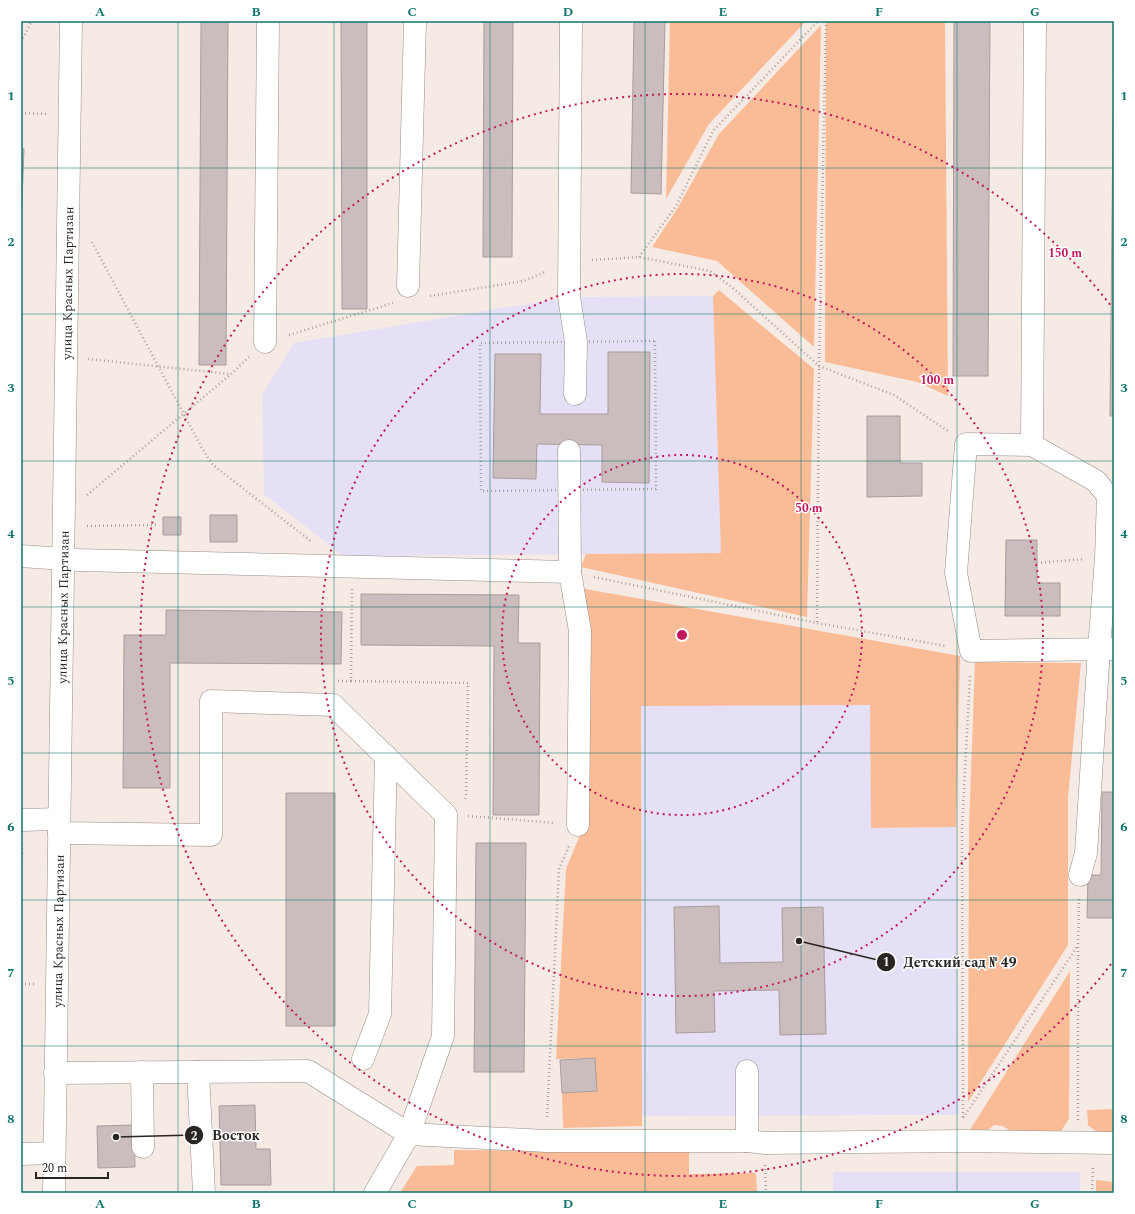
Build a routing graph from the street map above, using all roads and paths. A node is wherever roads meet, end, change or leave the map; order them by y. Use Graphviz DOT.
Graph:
graph roads {
  1 [pos="32,21"];
  2 [pos="71,21"];
  3 [pos="268,21"];
  4 [pos="415,21"];
  5 [pos="571,21"];
  6 [pos="818,21"];
  7 [pos="826,21"];
  8 [pos="1035,21"];
  9 [pos="21,42"];
  10 [pos="89,237"];
  11 [pos="639,257"];
  12 [pos="569,262"];
  13 [pos="411,295"];
  14 [pos="265,342"];
  15 [pos="81,358"];
  16 [pos="159,366"];
  17 [pos="819,366"];
  18 [pos="575,394"];
  19 [pos="184,413"];
  20 [pos="966,444"];
  21 [pos="1032,445"];
  22 [pos="569,451"];
  23 [pos="82,500"];
  24 [pos="156,524"];
  25 [pos="86,526"];
  26 [pos="317,546"];
  27 [pos="21,556"];
  28 [pos="1106,558"];
  29 [pos="63,559"];
  30 [pos="1037,563"];
  31 [pos="570,572"];
  32 [pos="817,623"];
  33 [pos="1107,649"];
  34 [pos="971,651"];
  35 [pos="386,756"];
  36 [pos="446,815"];
  37 [pos="578,825"];
  38 [pos="59,826"];
  39 [pos="21,828"];
  40 [pos="1080,876"];
  41 [pos="21,909"];
  42 [pos="1078,946"];
  43 [pos="363,1060"];
  44 [pos="747,1071"];
  45 [pos="142,1072"];
  46 [pos="198,1072"];
  47 [pos="55,1073"];
  48 [pos="409,1134"];
  49 [pos="546,1141"];
  50 [pos="747,1142"];
  51 [pos="1078,1143"];
  52 [pos="1114,1143"];
  53 [pos="143,1147"];
  54 [pos="54,1153"];
  55 [pos="21,1154"];
  56 [pos="54,1193"];
  57 [pos="204,1193"];
  58 [pos="375,1193"];
  1 -- 9 [label="path"];
  2 -- 29 [label="street, улица Красных Партизан"];
  3 -- 14 [label="street"];
  4 -- 13 [label="street"];
  5 -- 12 [label="street"];
  6 -- 11 [label="path"];
  7 -- 17 [label="path"];
  8 -- 21 [label="street"];
  10 -- 16 [label="path"];
  11 -- 12 [label="path"];
  11 -- 17 [label="path"];
  12 -- 13 [label="path"];
  12 -- 18 [label="street"];
  13 -- 14 [label="path"];
  15 -- 16 [label="path"];
  16 -- 19 [label="path"];
  16 -- 19 [label="path"];
  17 -- 20 [label="path"];
  17 -- 32 [label="path"];
  19 -- 23 [label="path"];
  19 -- 26 [label="path"];
  20 -- 21 [label="street"];
  20 -- 34 [label="street"];
  21 -- 28 [label="street"];
  22 -- 31 [label="street"];
  24 -- 25 [label="path"];
  27 -- 29 [label="street"];
  28 -- 30 [label="path"];
  28 -- 33 [label="street"];
  29 -- 31 [label="street"];
  29 -- 38 [label="street, улица Красных Партизан"];
  31 -- 32 [label="path"];
  31 -- 37 [label="street"];
  32 -- 34 [label="path"];
  33 -- 34 [label="street"];
  33 -- 40 [label="street"];
  34 -- 42 [label="path"];
  35 -- 36 [label="street"];
  35 -- 38 [label="street"];
  35 -- 43 [label="street"];
  36 -- 37 [label="path"];
  36 -- 48 [label="street"];
  37 -- 49 [label="path"];
  38 -- 39 [label="street"];
  38 -- 47 [label="street, улица Красных Партизан"];
  39 -- 41 [label="path"];
  40 -- 42 [label="path"];
  42 -- 51 [label="path"];
  44 -- 50 [label="street"];
  45 -- 46 [label="street"];
  45 -- 47 [label="street"];
  45 -- 53 [label="street"];
  46 -- 48 [label="street"];
  46 -- 57 [label="street"];
  47 -- 54 [label="street, улица Красных Партизан"];
  48 -- 49 [label="street"];
  48 -- 58 [label="street"];
  49 -- 50 [label="street"];
  50 -- 51 [label="street"];
  51 -- 52 [label="street"];
  54 -- 55 [label="street"];
  54 -- 56 [label="street, улица Красных Партизан"];
}
